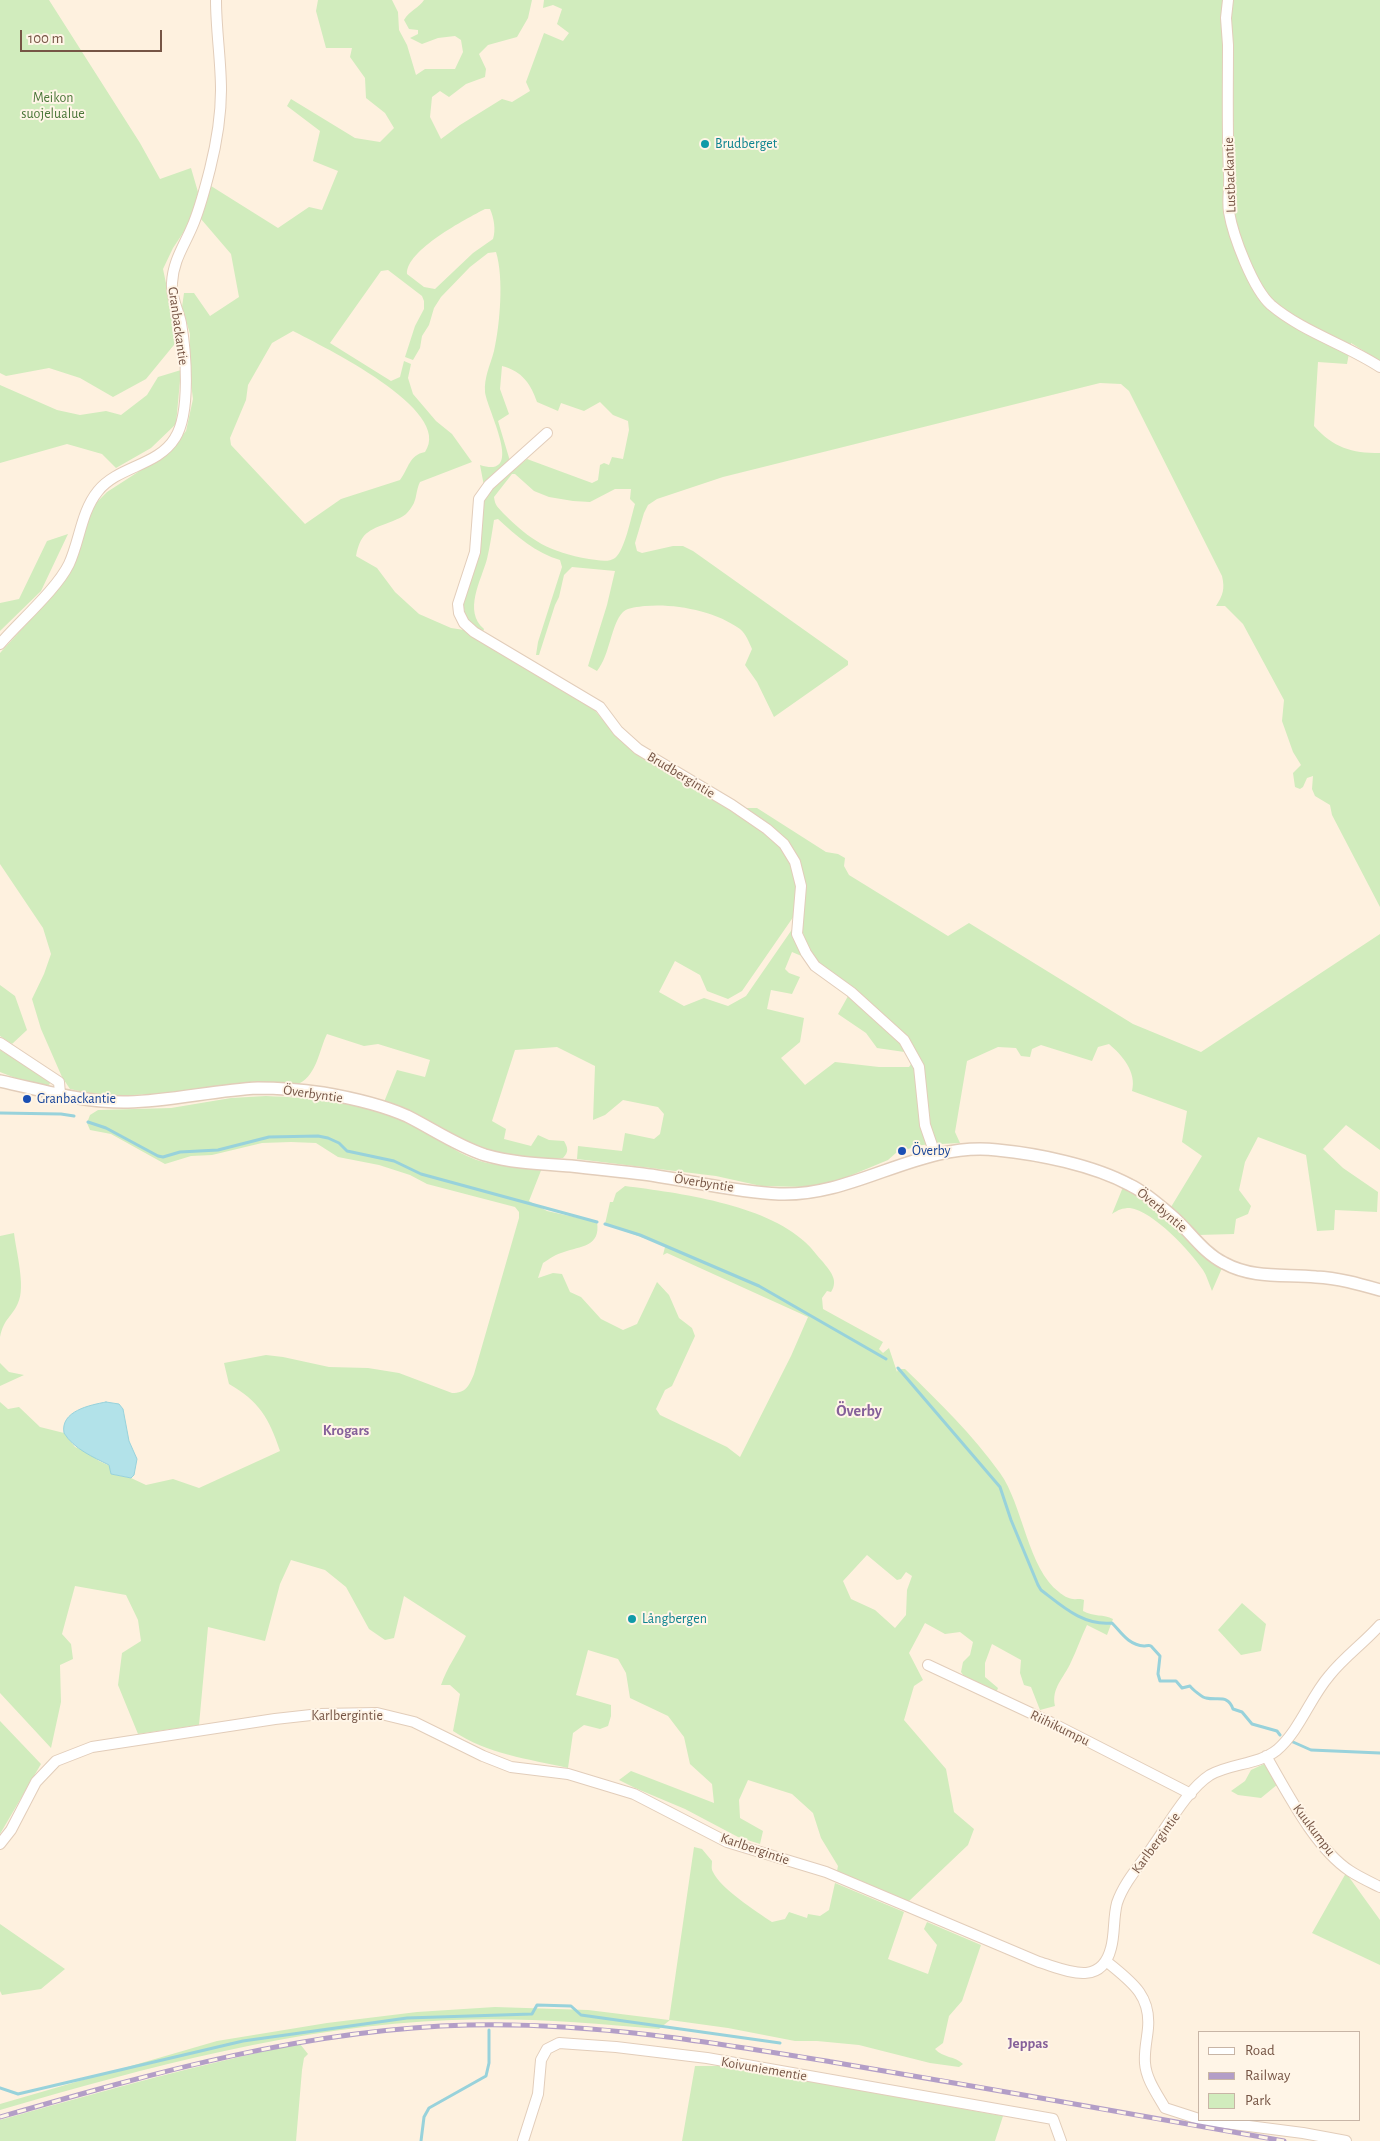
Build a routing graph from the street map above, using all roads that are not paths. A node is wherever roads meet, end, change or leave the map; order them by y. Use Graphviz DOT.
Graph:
graph roads {
  1 [pos="216,0"];
  2 [pos="1228,0"];
  3 [pos="1380,367"];
  4 [pos="547,433"];
  5 [pos="0,644"];
  6 [pos="0,1043"];
  7 [pos="0,1081"];
  8 [pos="60,1094"];
  9 [pos="935,1154"];
  10 [pos="1380,1290"];
  11 [pos="1380,1625"];
  12 [pos="928,1665"];
  13 [pos="1266,1756"];
  14 [pos="1191,1794"];
  15 [pos="0,1844"];
  16 [pos="1380,1888"];
  17 [pos="1106,1961"];
  18 [pos="1198,2119"];
  19 [pos="1208,2121"];
  20 [pos="523,2141"];
  21 [pos="1061,2141"];
  22 [pos="1346,2141"];
  1 -- 5 [label="street, Granbackantie"];
  2 -- 3 [label="street, Lustbackantie"];
  4 -- 9 [label="street, Brudbergintie"];
  6 -- 8 [label="street"];
  7 -- 8 [label="street, Överbyntie"];
  8 -- 9 [label="street, Överbyntie"];
  9 -- 10 [label="street, Överbyntie"];
  11 -- 13 [label="street, Karlbergintie"];
  12 -- 14 [label="street, Riihikumpu"];
  13 -- 14 [label="street, Karlbergintie"];
  13 -- 16 [label="street, Kuukumpu"];
  14 -- 17 [label="street, Karlbergintie"];
  15 -- 17 [label="street, Karlbergintie"];
  17 -- 18 [label="street"];
  19 -- 22 [label="street"];
  20 -- 21 [label="street, Koivuniementie"];
}
